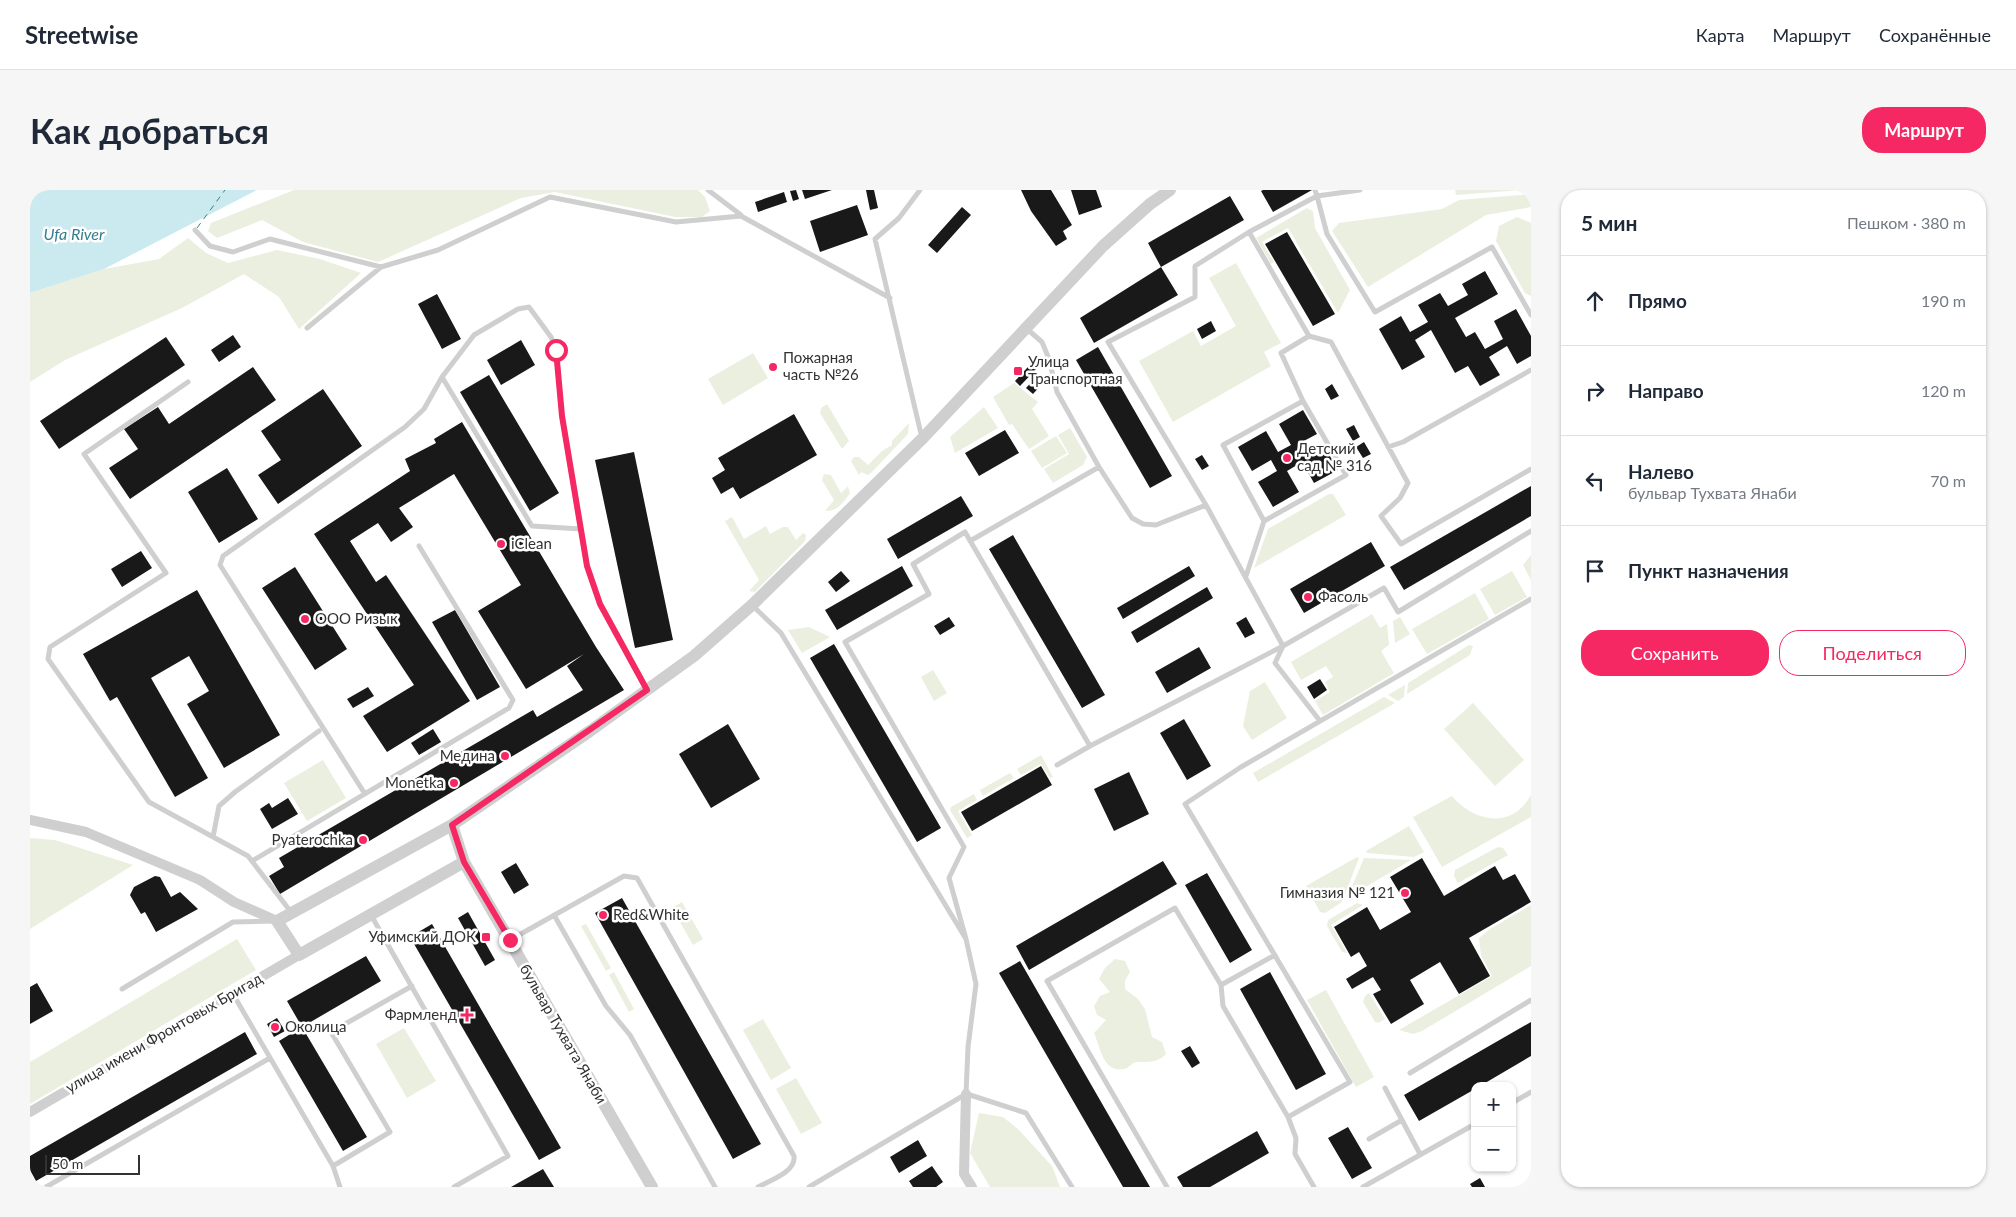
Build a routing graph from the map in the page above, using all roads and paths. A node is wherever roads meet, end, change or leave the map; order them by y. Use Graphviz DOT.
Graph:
graph roads {
  1 [pos="708,190"];
  2 [pos="920,190"];
  3 [pos="1170,190"];
  4 [pos="1315,190"];
  5 [pos="1360,190"];
  6 [pos="1317,196"];
  7 [pos="741,216"];
  8 [pos="195,230"];
  9 [pos="1249,232"];
  10 [pos="381,267"];
  11 [pos="890,298"];
  12 [pos="1531,315"];
  13 [pos="307,328"];
  14 [pos="1027,329"];
  15 [pos="1309,336"];
  16 [pos="1531,370"];
  17 [pos="442,377"];
  18 [pos="188,382"];
  19 [pos="1303,401"];
  20 [pos="923,438"];
  21 [pos="1388,447"];
  22 [pos="1099,467"];
  23 [pos="1531,469"];
  24 [pos="1206,505"];
  25 [pos="1264,521"];
  26 [pos="581,529"];
  27 [pos="1531,531"];
  28 [pos="970,542"];
  29 [pos="419,546"];
  30 [pos="1246,576"];
  31 [pos="1531,599"];
  32 [pos="752,605"];
  33 [pos="1283,646"];
  34 [pos="647,690"];
  35 [pos="1320,721"];
  36 [pos="319,731"];
  37 [pos="1090,746"];
  38 [pos="1057,765"];
  39 [pos="365,794"];
  40 [pos="30,820"];
  41 [pos="452,825"];
  42 [pos="213,837"];
  43 [pos="252,861"];
  44 [pos="464,862"];
  45 [pos="292,913"];
  46 [pos="371,914"];
  47 [pos="554,915"];
  48 [pos="277,921"];
  49 [pos="966,939"];
  50 [pos="510,940"];
  51 [pos="1275,954"];
  52 [pos="299,955"];
  53 [pos="1221,985"];
  54 [pos="412,986"];
  55 [pos="122,990"];
  56 [pos="232,994"];
  57 [pos="1531,1000"];
  58 [pos="270,1058"];
  59 [pos="1410,1073"];
  60 [pos="1385,1088"];
  61 [pos="1531,1092"];
  62 [pos="966,1094"];
  63 [pos="1516,1101"];
  64 [pos="30,1112"];
  65 [pos="1288,1117"];
  66 [pos="1402,1120"];
  67 [pos="1471,1126"];
  68 [pos="1368,1139"];
  69 [pos="1420,1154"];
  70 [pos="333,1166"];
  71 [pos="46,1187"];
  72 [pos="340,1187"];
  73 [pos="454,1187"];
  74 [pos="652,1187"];
  75 [pos="715,1187"];
  76 [pos="758,1187"];
  77 [pos="809,1187"];
  78 [pos="972,1187"];
  79 [pos="1072,1187"];
  80 [pos="1167,1187"];
  81 [pos="1314,1187"];
  82 [pos="1363,1187"];
  1 -- 7 [label="lane"];
  2 -- 11 [label="lane"];
  3 -- 14 [label="street"];
  4 -- 6 [label="lane"];
  5 -- 6 [label="lane"];
  6 -- 9 [label="lane"];
  6 -- 12 [label="lane"];
  7 -- 10 [label="lane"];
  7 -- 11 [label="lane"];
  8 -- 10 [label="lane"];
  9 -- 15 [label="lane"];
  9 -- 24 [label="lane"];
  10 -- 13 [label="lane"];
  11 -- 20 [label="lane"];
  14 -- 20 [label="street"];
  14 -- 22 [label="lane"];
  15 -- 19 [label="lane"];
  15 -- 21 [label="lane"];
  16 -- 21 [label="lane"];
  17 -- 26 [label="lane"];
  17 -- 26 [label="lane"];
  17 -- 39 [label="lane"];
  18 -- 42 [label="lane"];
  19 -- 25 [label="lane"];
  19 -- 25 [label="lane"];
  20 -- 32 [label="street"];
  21 -- 23 [label="lane"];
  22 -- 24 [label="lane"];
  22 -- 28 [label="lane"];
  24 -- 30 [label="lane"];
  25 -- 30 [label="lane"];
  26 -- 34 [label="lane"];
  27 -- 33 [label="lane"];
  28 -- 37 [label="lane"];
  28 -- 49 [label="lane"];
  29 -- 39 [label="lane"];
  30 -- 33 [label="lane"];
  31 -- 35 [label="lane"];
  32 -- 34 [label="street"];
  32 -- 49 [label="lane"];
  33 -- 35 [label="lane"];
  33 -- 37 [label="lane"];
  34 -- 41 [label="street"];
  35 -- 51 [label="lane"];
  36 -- 42 [label="lane"];
  37 -- 38 [label="lane"];
  39 -- 43 [label="lane"];
  40 -- 48 [label="street"];
  41 -- 44 [label="street, бульвар Тухвата Янаби"];
  41 -- 45 [label="street"];
  42 -- 43 [label="lane"];
  43 -- 45 [label="lane"];
  44 -- 46 [label="street"];
  44 -- 50 [label="street, бульвар Тухвата Янаби"];
  45 -- 48 [label="street"];
  46 -- 52 [label="street"];
  46 -- 54 [label="lane"];
  47 -- 50 [label="lane"];
  47 -- 75 [label="lane"];
  47 -- 76 [label="lane"];
  48 -- 52 [label="street"];
  48 -- 55 [label="lane"];
  49 -- 62 [label="lane"];
  50 -- 74 [label="street, бульвар Тухвата Янаби"];
  51 -- 53 [label="lane"];
  51 -- 65 [label="lane"];
  52 -- 56 [label="street, улица имени Фронтовых Бригад"];
  53 -- 65 [label="lane"];
  53 -- 80 [label="lane"];
  54 -- 70 [label="lane"];
  54 -- 73 [label="lane"];
  56 -- 58 [label="lane"];
  56 -- 64 [label="street, улица имени Фронтовых Бригад"];
  57 -- 59 [label="lane"];
  58 -- 70 [label="lane"];
  58 -- 71 [label="lane"];
  60 -- 66 [label="lane"];
  61 -- 63 [label="lane"];
  62 -- 77 [label="lane"];
  62 -- 78 [label="street"];
  62 -- 79 [label="lane"];
  65 -- 81 [label="lane"];
  66 -- 68 [label="lane"];
  66 -- 69 [label="lane"];
  67 -- 69 [label="lane"];
  69 -- 82 [label="lane"];
  70 -- 72 [label="lane"];
}
